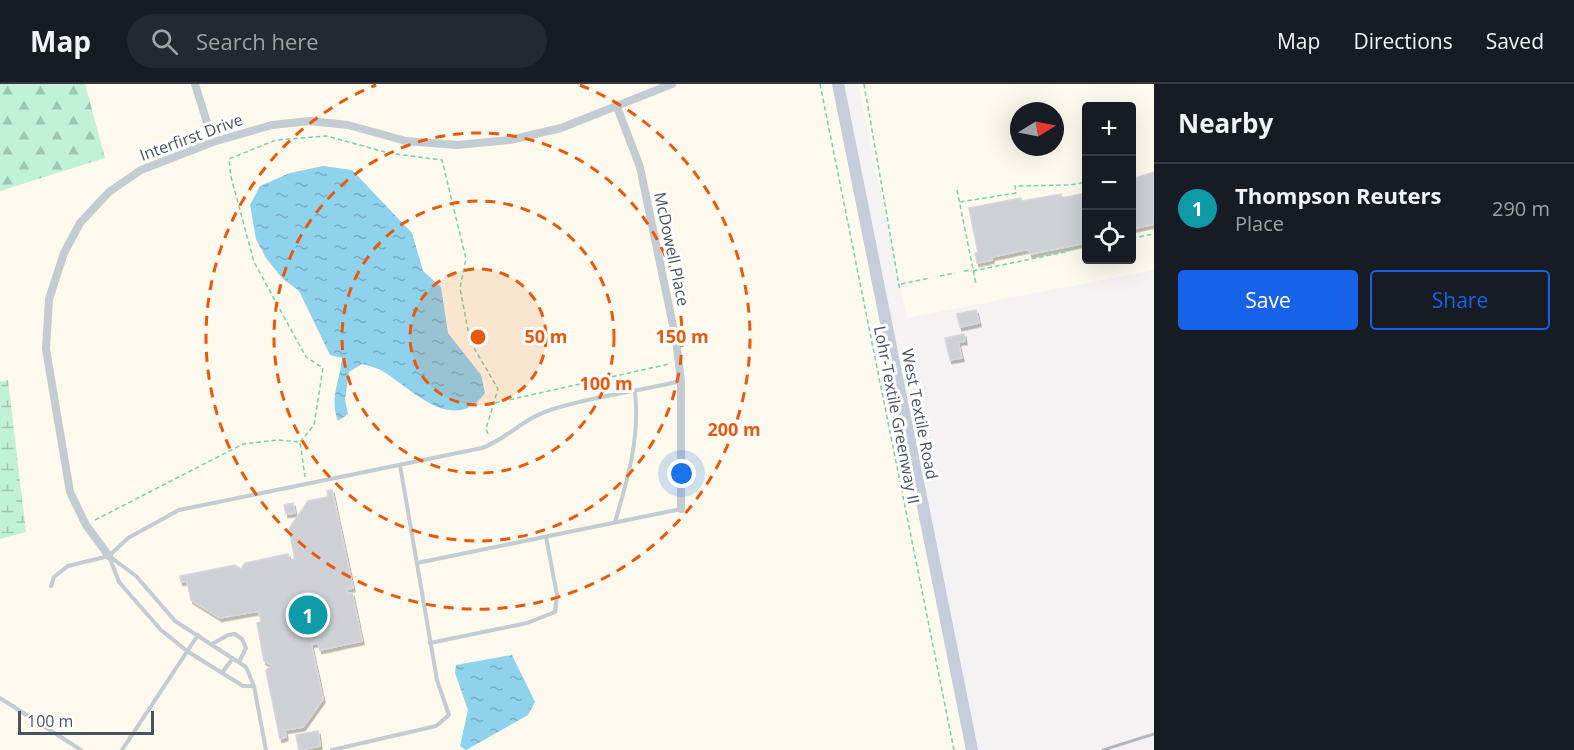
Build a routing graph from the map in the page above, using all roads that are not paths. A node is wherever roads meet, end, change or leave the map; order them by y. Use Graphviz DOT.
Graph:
graph roads {
  1 [pos="195,84"];
  2 [pos="672,84"];
  3 [pos="837,84"];
  4 [pos="617,107"];
  5 [pos="213,142"];
  6 [pos="681,381"];
  7 [pos="635,392"];
  8 [pos="400,465"];
  9 [pos="681,508"];
  10 [pos="615,522"];
  11 [pos="546,537"];
  12 [pos="109,556"];
  13 [pos="417,563"];
  14 [pos="51,586"];
  15 [pos="198,635"];
  16 [pos="430,643"];
  17 [pos="212,644"];
  18 [pos="187,651"];
  19 [pos="233,658"];
  20 [pos="239,662"];
  21 [pos="222,673"];
  22 [pos="254,686"];
  23 [pos="0,698"];
  24 [pos="81,750"];
  25 [pos="122,750"];
  26 [pos="266,750"];
  27 [pos="332,750"];
  28 [pos="972,750"];
  1 -- 5 [label="street"];
  2 -- 4 [label="street, Interfirst Drive"];
  3 -- 28 [label="main road, West Textile Road"];
  4 -- 5 [label="street, Interfirst Drive"];
  4 -- 6 [label="street, McDowell Place"];
  5 -- 12 [label="street, Interfirst Drive"];
  6 -- 7 [label="lane"];
  6 -- 9 [label="street, McDowell Place"];
  7 -- 8 [label="lane"];
  7 -- 10 [label="lane"];
  8 -- 12 [label="lane"];
  8 -- 13 [label="lane"];
  9 -- 10 [label="lane"];
  10 -- 11 [label="lane"];
  11 -- 13 [label="lane"];
  11 -- 16 [label="lane"];
  12 -- 14 [label="lane"];
  12 -- 15 [label="lane"];
  12 -- 18 [label="lane"];
  13 -- 16 [label="lane"];
  15 -- 17 [label="lane"];
  15 -- 18 [label="lane"];
  16 -- 27 [label="lane"];
  17 -- 19 [label="lane"];
  17 -- 20 [label="lane"];
  18 -- 21 [label="lane"];
  18 -- 25 [label="lane"];
  19 -- 20 [label="lane"];
  19 -- 21 [label="lane"];
  20 -- 22 [label="lane"];
  21 -- 22 [label="lane"];
  22 -- 26 [label="lane"];
  23 -- 24 [label="lane"];
}
